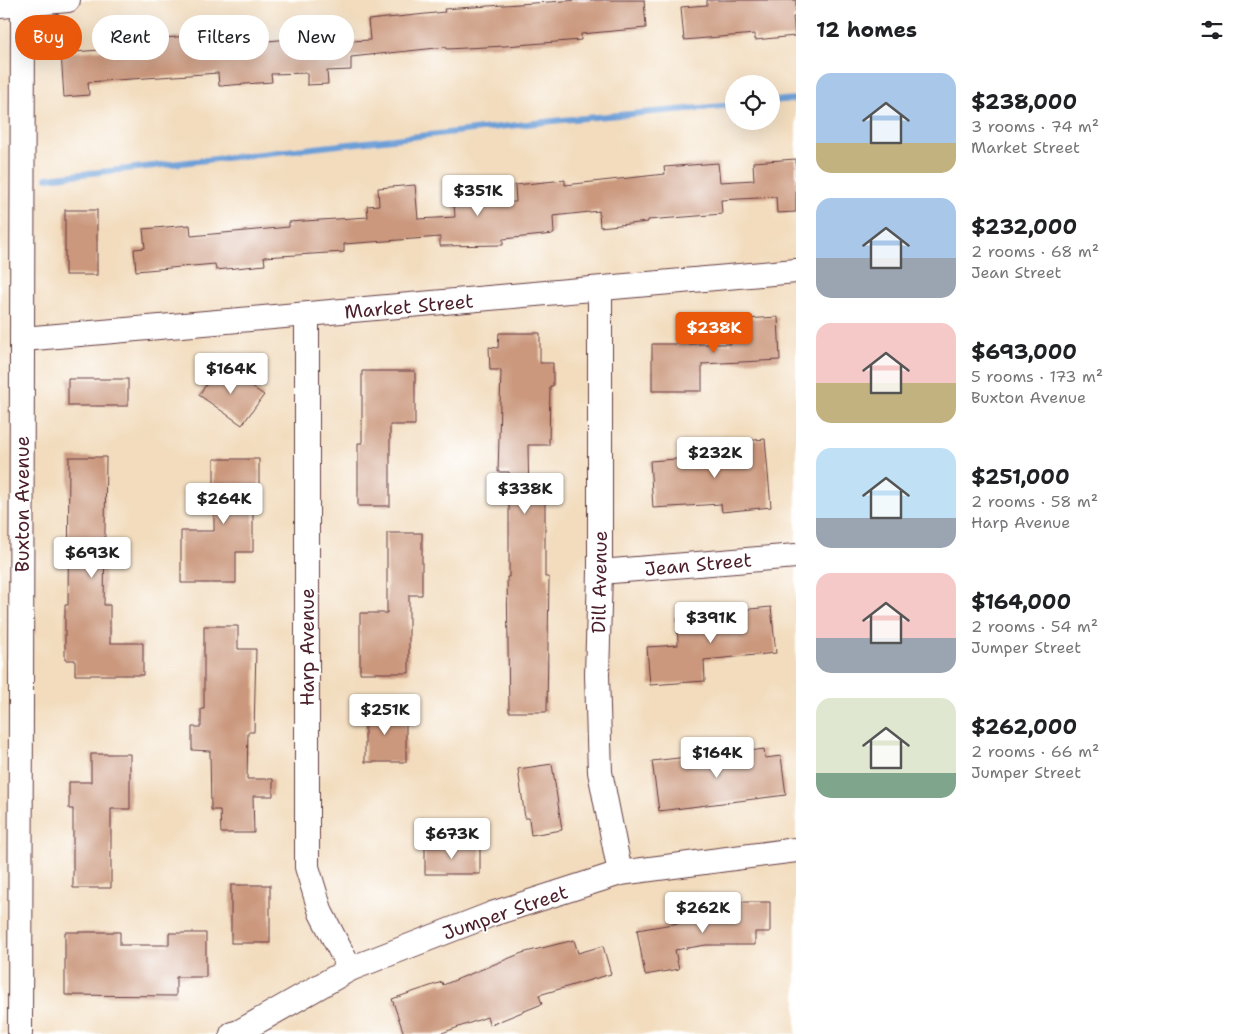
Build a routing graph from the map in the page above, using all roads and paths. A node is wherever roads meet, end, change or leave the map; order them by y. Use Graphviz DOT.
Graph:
graph roads {
  1 [pos="68,0"];
  2 [pos="12,5"];
  3 [pos="796,271"];
  4 [pos="600,289"];
  5 [pos="307,315"];
  6 [pos="23,339"];
  7 [pos="796,556"];
  8 [pos="600,572"];
  9 [pos="796,850"];
  10 [pos="620,873"];
  11 [pos="350,970"];
  12 [pos="20,1034"];
  13 [pos="232,1034"];
  1 -- 2 [label="street"];
  2 -- 6 [label="street, Buxton Avenue"];
  3 -- 4 [label="street, Market Street"];
  4 -- 5 [label="street, Market Street"];
  4 -- 8 [label="street, Dill Avenue"];
  5 -- 6 [label="street, Market Street"];
  5 -- 11 [label="street, Harp Avenue"];
  6 -- 12 [label="street, Buxton Avenue"];
  7 -- 8 [label="street, Jean Street"];
  8 -- 10 [label="street, Dill Avenue"];
  9 -- 10 [label="street, Jumper Street"];
  10 -- 11 [label="street, Jumper Street"];
  11 -- 13 [label="street, Jumper Street"];
}
